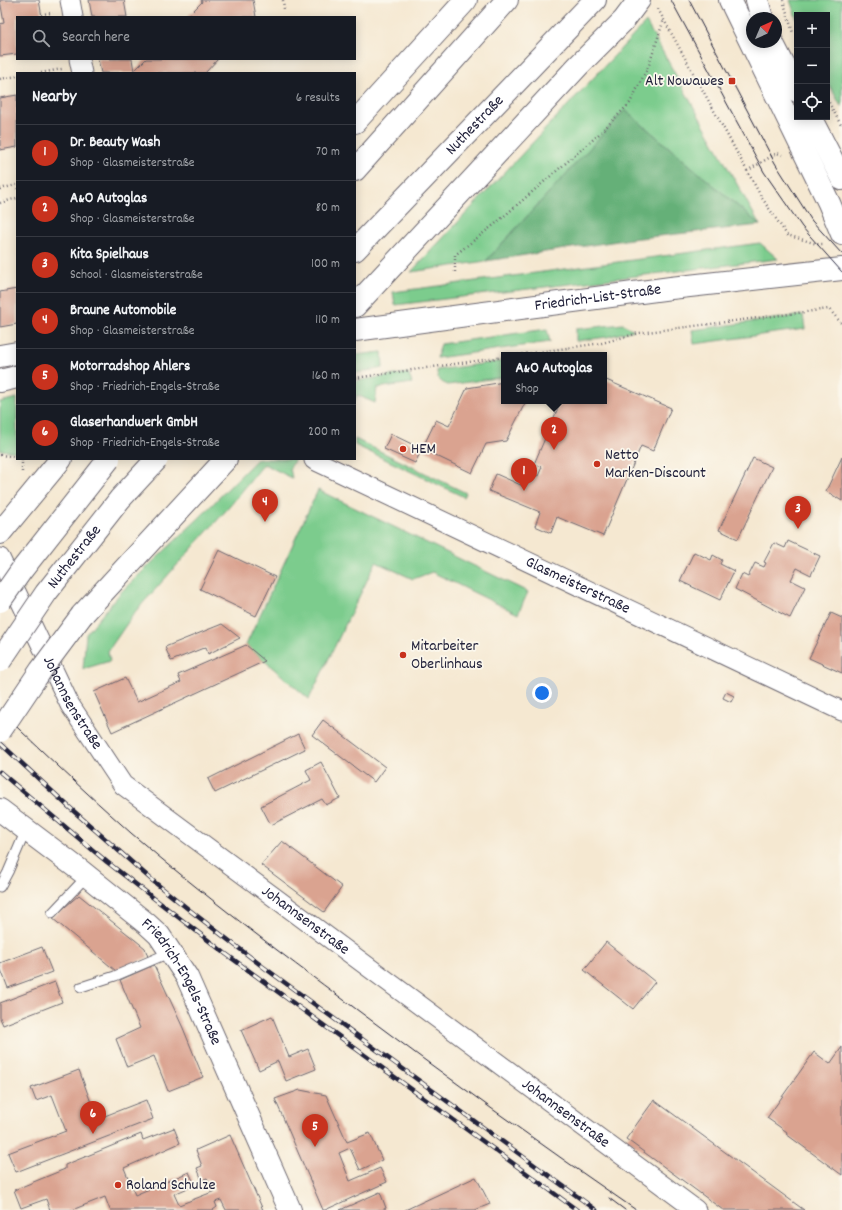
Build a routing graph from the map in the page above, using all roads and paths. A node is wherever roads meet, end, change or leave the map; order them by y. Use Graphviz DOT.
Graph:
graph roads {
  1 [pos="70,0"];
  2 [pos="283,0"];
  3 [pos="466,0"];
  4 [pos="508,0"];
  5 [pos="595,0"];
  6 [pos="730,0"];
  7 [pos="756,0"];
  8 [pos="783,0"];
  9 [pos="648,3"];
  10 [pos="284,9"];
  11 [pos="760,12"];
  12 [pos="72,16"];
  13 [pos="664,19"];
  14 [pos="794,35"];
  15 [pos="775,48"];
  16 [pos="79,60"];
  17 [pos="82,72"];
  18 [pos="16,76"];
  19 [pos="0,79"];
  20 [pos="794,85"];
  21 [pos="830,105"];
  22 [pos="812,120"];
  23 [pos="356,121"];
  24 [pos="842,127"];
  25 [pos="784,156"];
  26 [pos="356,169"];
  27 [pos="747,171"];
  28 [pos="842,179"];
  29 [pos="16,185"];
  30 [pos="0,189"];
  31 [pos="16,198"];
  32 [pos="0,203"];
  33 [pos="833,239"];
  34 [pos="356,249"];
  35 [pos="842,269"];
  36 [pos="455,272"];
  37 [pos="356,305"];
  38 [pos="842,324"];
  39 [pos="356,330"];
  40 [pos="537,352"];
  41 [pos="16,353"];
  42 [pos="0,356"];
  43 [pos="501,357"];
  44 [pos="356,378"];
  45 [pos="0,455"];
  46 [pos="16,457"];
  47 [pos="60,460"];
  48 [pos="108,460"];
  49 [pos="155,460"];
  50 [pos="225,460"];
  51 [pos="314,460"];
  52 [pos="0,533"];
  53 [pos="0,558"];
  54 [pos="0,601"];
  55 [pos="0,661"];
  56 [pos="842,711"];
  57 [pos="0,731"];
  58 [pos="0,810"];
  59 [pos="26,830"];
  60 [pos="87,876"];
  61 [pos="0,887"];
  62 [pos="52,913"];
  63 [pos="171,952"];
  64 [pos="82,987"];
  65 [pos="290,1210"];
  66 [pos="696,1210"];
  1 -- 12 [label="street"];
  2 -- 10 [label="path"];
  3 -- 23 [label="main road"];
  4 -- 26 [label="main road"];
  5 -- 34 [label="main road, Nuthestraße"];
  6 -- 33 [label="main road"];
  7 -- 11 [label="main road"];
  8 -- 14 [label="path"];
  9 -- 13 [label="path"];
  9 -- 37 [label="main road"];
  13 -- 27 [label="path"];
  13 -- 36 [label="path"];
  15 -- 20 [label="main road"];
  16 -- 17 [label="street"];
  18 -- 19 [label="path"];
  21 -- 24 [label="path"];
  22 -- 28 [label="main road"];
  25 -- 27 [label="path"];
  27 -- 33 [label="path"];
  29 -- 30 [label="path"];
  31 -- 32 [label="path"];
  35 -- 39 [label="main road, Friedrich-List-Straße"];
  38 -- 40 [label="path"];
  41 -- 42 [label="main road"];
  43 -- 44 [label="path"];
  45 -- 46 [label="path"];
  47 -- 52 [label="main road"];
  48 -- 54 [label="main road, Nuthestraße, bridge"];
  49 -- 55 [label="main road, Nuthestraße, bridge"];
  50 -- 57 [label="main road, bridge"];
  51 -- 56 [label="street, Glasmeisterstraße"];
  53 -- 66 [label="street, Johannsenstraße"];
  58 -- 59 [label="main road, Friedrich-Engels-Straße"];
  59 -- 60 [label="main road, Friedrich-Engels-Straße"];
  59 -- 61 [label="lane"];
  60 -- 62 [label="lane"];
  60 -- 63 [label="main road, Friedrich-Engels-Straße"];
  63 -- 64 [label="lane"];
  63 -- 65 [label="main road, Friedrich-Engels-Straße"];
}
